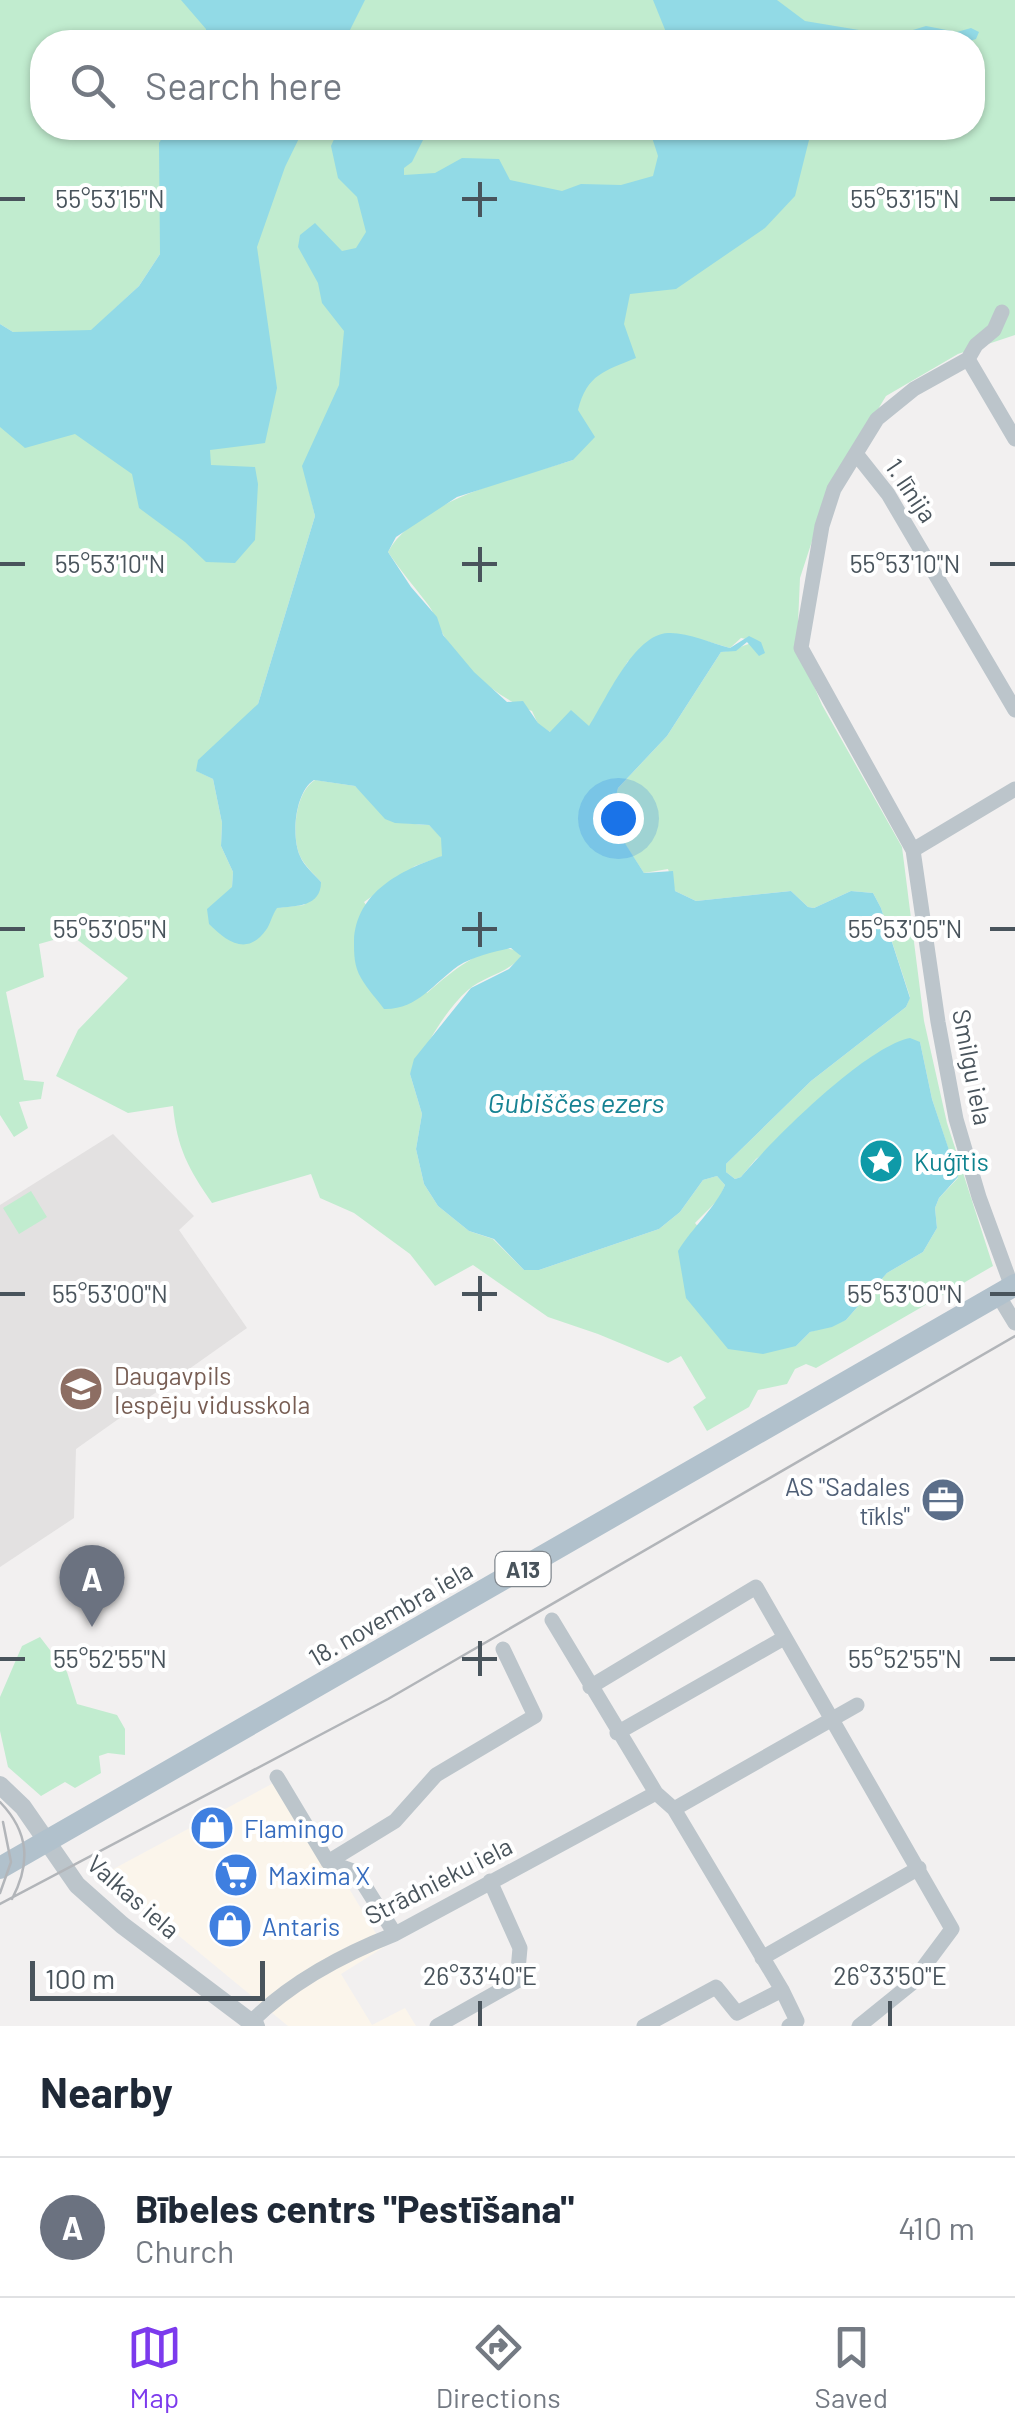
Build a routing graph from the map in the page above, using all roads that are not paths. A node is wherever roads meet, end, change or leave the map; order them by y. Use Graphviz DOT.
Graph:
graph roads {
  1 [pos="1002,312"];
  2 [pos="968,359"];
  3 [pos="1015,439"];
  4 [pos="858,455"];
  5 [pos="1015,710"];
  6 [pos="1015,789"];
  7 [pos="913,850"];
  8 [pos="1008,1289"];
  9 [pos="1015,1323"];
  10 [pos="552,1620"];
  11 [pos="784,1638"];
  12 [pos="503,1649"];
  13 [pos="590,1687"];
  14 [pos="857,1705"];
  15 [pos="831,1720"];
  16 [pos="617,1732"];
  17 [pos="278,1777"];
  18 [pos="0,1785"];
  19 [pos="656,1793"];
  20 [pos="674,1809"];
  21 [pos="47,1842"];
  22 [pos="328,1862"];
  23 [pos="0,1868"];
  24 [pos="919,1868"];
  25 [pos="490,1881"];
  26 [pos="395,1934"];
  27 [pos="762,1958"];
  28 [pos="782,1990"];
  29 [pos="253,2024"];
  30 [pos="795,2024"];
  31 [pos="437,2026"];
  32 [pos="644,2026"];
  33 [pos="859,2026"];
  1 -- 2 [label="street"];
  2 -- 3 [label="street"];
  2 -- 4 [label="street"];
  4 -- 5 [label="street, 1. līnija"];
  4 -- 7 [label="street, Smilgu iela"];
  6 -- 7 [label="street"];
  7 -- 8 [label="street, Smilgu iela"];
  8 -- 9 [label="street, Smilgu iela"];
  8 -- 21 [label="main road, 18. novembra iela / A13"];
  10 -- 13 [label="street"];
  11 -- 13 [label="street"];
  11 -- 15 [label="street"];
  11 -- 16 [label="street"];
  12 -- 22 [label="street"];
  13 -- 16 [label="street"];
  14 -- 15 [label="street"];
  15 -- 20 [label="street"];
  15 -- 24 [label="street"];
  16 -- 19 [label="street"];
  17 -- 22 [label="street"];
  18 -- 21 [label="street, Valkas iela"];
  19 -- 20 [label="street"];
  19 -- 25 [label="street, Strādnieku iela"];
  20 -- 27 [label="street"];
  21 -- 23 [label="main road, 18. novembra iela / A13"];
  21 -- 29 [label="street, Valkas iela"];
  22 -- 26 [label="street"];
  24 -- 27 [label="street"];
  24 -- 33 [label="street"];
  25 -- 26 [label="street, Strādnieku iela"];
  25 -- 31 [label="street"];
  26 -- 29 [label="street, Strādnieku iela"];
  27 -- 28 [label="street"];
  28 -- 30 [label="street"];
  28 -- 32 [label="street"];
}
